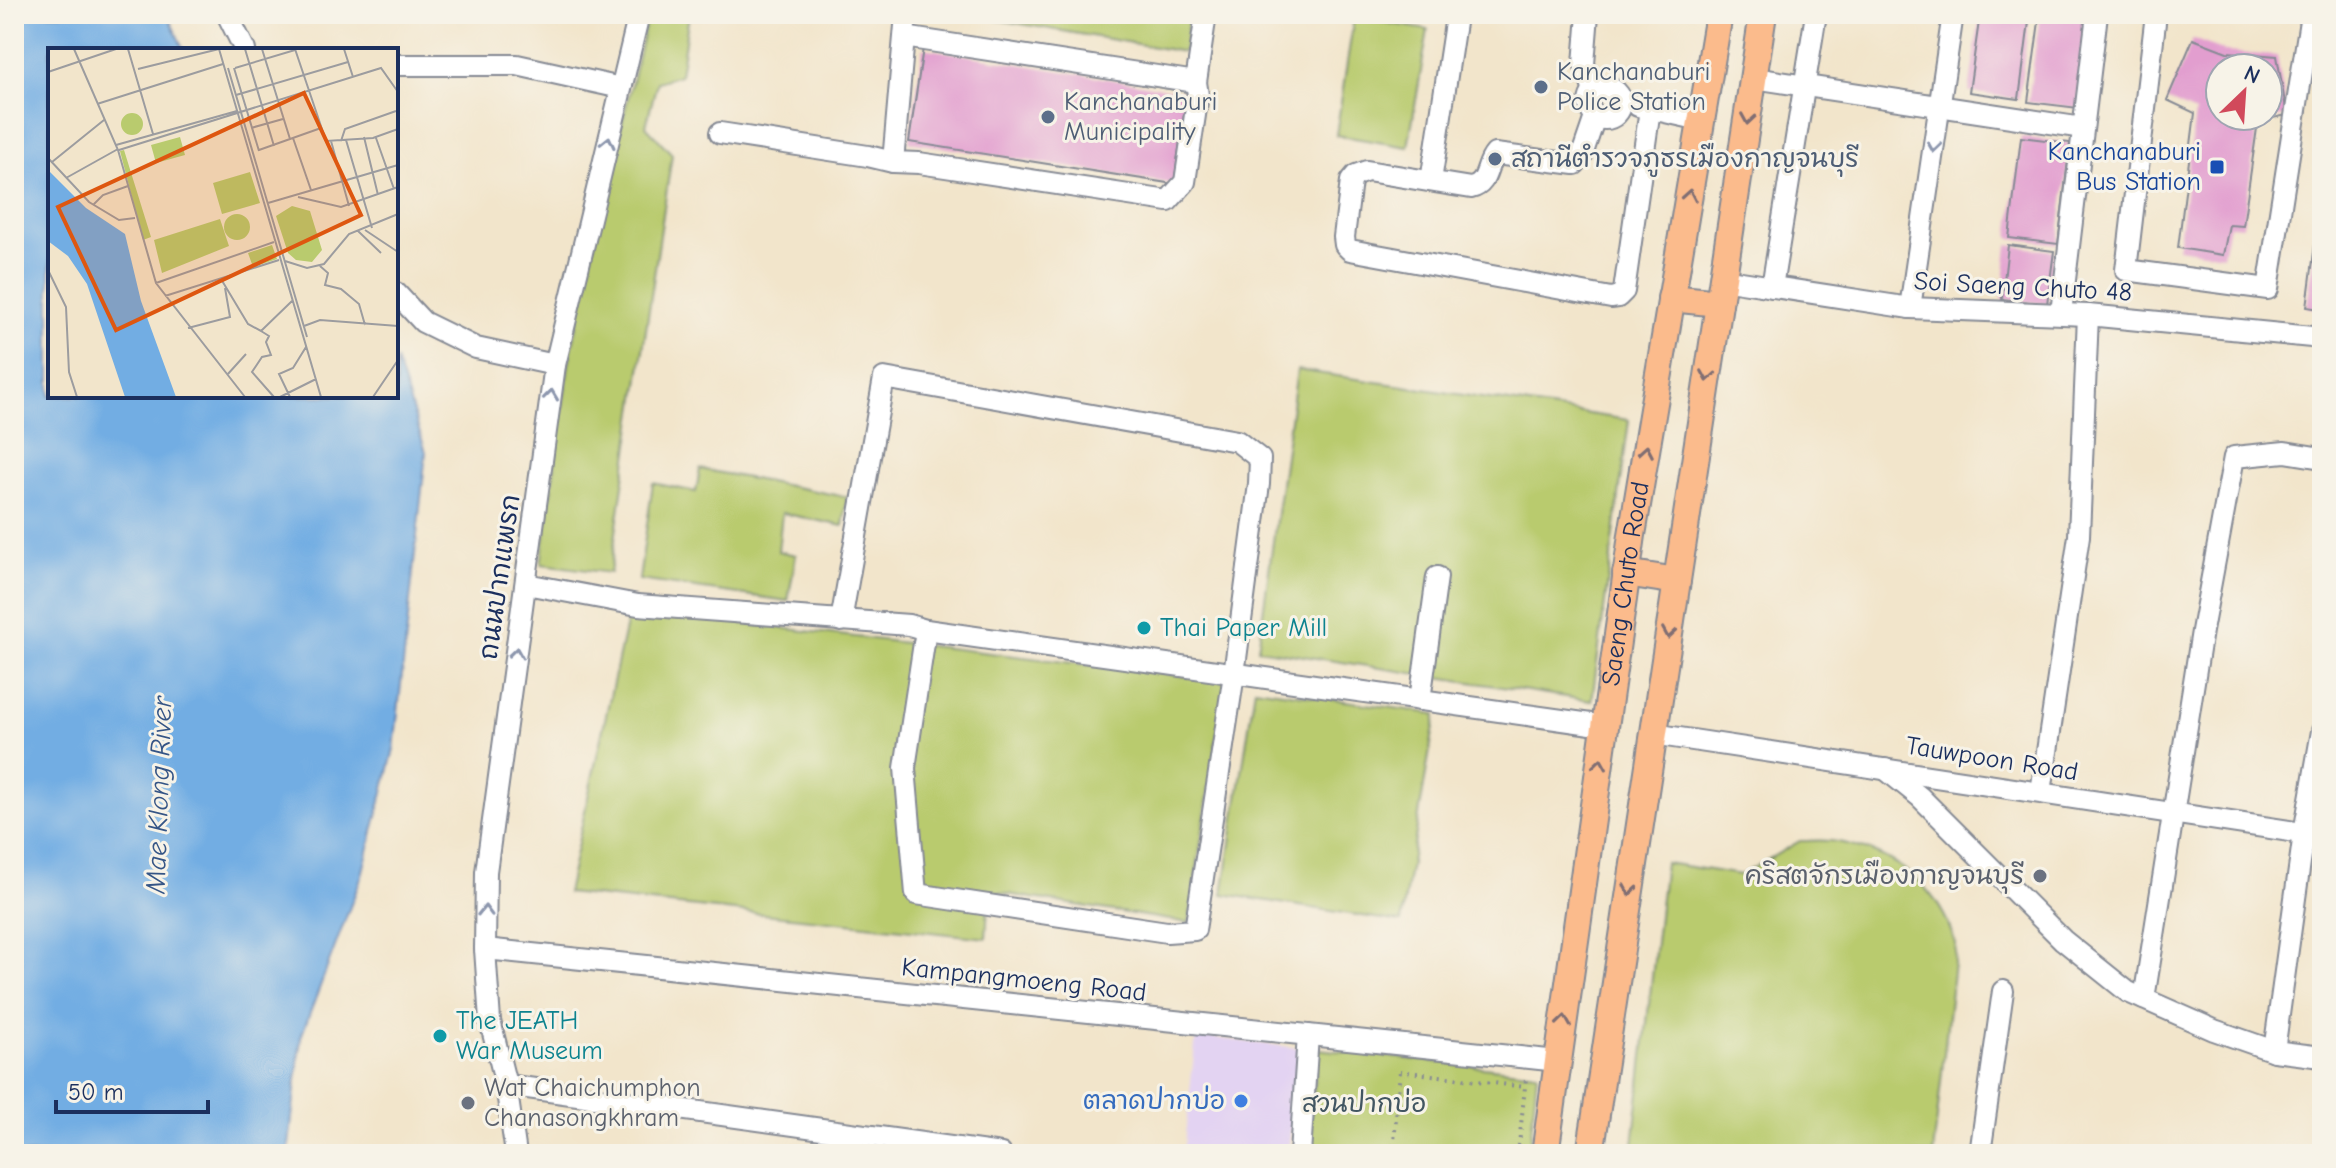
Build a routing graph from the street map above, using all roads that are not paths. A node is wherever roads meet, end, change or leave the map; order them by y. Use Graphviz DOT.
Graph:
graph roads {
  1 [pos="227,14"];
  2 [pos="639,14"];
  3 [pos="906,14"];
  4 [pos="1206,14"];
  5 [pos="1588,14"];
  6 [pos="1719,14"];
  7 [pos="1763,14"];
  8 [pos="1816,14"];
  9 [pos="1953,14"];
  10 [pos="2097,14"];
  11 [pos="2156,14"];
  12 [pos="2311,14"];
  13 [pos="1455,23"];
  14 [pos="904,37"];
  15 [pos="244,48"];
  16 [pos="398,65"];
  17 [pos="1754,78"];
  18 [pos="1196,82"];
  19 [pos="1804,86"];
  20 [pos="621,88"];
  21 [pos="1594,91"];
  22 [pos="1622,103"];
  23 [pos="1939,108"];
  24 [pos="1650,109"];
  25 [pos="1595,117"];
  26 [pos="1701,120"];
  27 [pos="2083,128"];
  28 [pos="720,133"];
  29 [pos="893,162"];
  30 [pos="1431,181"];
  31 [pos="1772,287"];
  32 [pos="1720,291"];
  33 [pos="398,295"];
  34 [pos="1671,298"];
  35 [pos="1910,308"];
  36 [pos="2061,313"];
  37 [pos="2088,315"];
  38 [pos="2322,338"];
  39 [pos="555,365"];
  40 [pos="2322,458"];
  41 [pos="1626,573"];
  42 [pos="1437,577"];
  43 [pos="1677,581"];
  44 [pos="526,584"];
  45 [pos="841,621"];
  46 [pos="926,630"];
  47 [pos="1234,674"];
  48 [pos="1420,700"];
  49 [pos="1605,726"];
  50 [pos="2322,731"];
  51 [pos="1653,734"];
  52 [pos="1885,769"];
  53 [pos="2041,792"];
  54 [pos="2174,813"];
  55 [pos="2313,835"];
  56 [pos="485,949"];
  57 [pos="2003,991"];
  58 [pos="2144,999"];
  59 [pos="1308,1035"];
  60 [pos="2274,1051"];
  61 [pos="2322,1057"];
  62 [pos="1558,1061"];
  63 [pos="506,1085"];
  64 [pos="516,1154"];
  65 [pos="1001,1154"];
  66 [pos="1300,1154"];
  67 [pos="1545,1154"];
  68 [pos="1590,1154"];
  69 [pos="1980,1154"];
  1 -- 15 [label="street"];
  2 -- 20 [label="street, ถนนปากแพรก"];
  3 -- 14 [label="street"];
  4 -- 18 [label="street"];
  5 -- 21 [label="street"];
  6 -- 26 [label="main road, Saeng Chuto Road"];
  7 -- 17 [label="main road, Saeng Chuto Road"];
  8 -- 19 [label="street"];
  9 -- 23 [label="street"];
  10 -- 27 [label="street"];
  11 -- 12 [label="street"];
  13 -- 30 [label="street"];
  14 -- 18 [label="street"];
  14 -- 29 [label="street"];
  16 -- 20 [label="street"];
  17 -- 19 [label="street"];
  17 -- 32 [label="main road, Saeng Chuto Road, one-way"];
  18 -- 29 [label="street"];
  19 -- 23 [label="street"];
  19 -- 31 [label="street"];
  39 -- 20 [label="street, ถนนปากแพรก, one-way"];
  21 -- 22 [label="street"];
  21 -- 25 [label="street"];
  22 -- 24 [label="street"];
  22 -- 25 [label="street"];
  23 -- 27 [label="street"];
  23 -- 35 [label="street, one-way"];
  24 -- 26 [label="street"];
  24 -- 30 [label="street"];
  25 -- 30 [label="street"];
  34 -- 26 [label="main road, Saeng Chuto Road, one-way"];
  27 -- 36 [label="street"];
  28 -- 29 [label="street"];
  31 -- 32 [label="street, Soi Saeng Chuto 48"];
  31 -- 35 [label="street, Soi Saeng Chuto 48"];
  32 -- 34 [label="main road"];
  32 -- 43 [label="main road, Saeng Chuto Road, one-way"];
  33 -- 39 [label="street"];
  41 -- 34 [label="main road, Saeng Chuto Road, one-way"];
  35 -- 36 [label="street, Soi Saeng Chuto 48"];
  36 -- 37 [label="street, Soi Saeng Chuto 48"];
  37 -- 38 [label="street, Soi Saeng Chuto 48"];
  37 -- 53 [label="street"];
  44 -- 39 [label="street, ถนนปากแพรก, one-way"];
  40 -- 54 [label="street"];
  41 -- 43 [label="main road"];
  41 -- 49 [label="main road, Saeng Chuto Road"];
  42 -- 48 [label="street"];
  43 -- 51 [label="main road, Saeng Chuto Road, one-way"];
  44 -- 45 [label="street"];
  56 -- 44 [label="street, ถนนปากแพรก, one-way"];
  45 -- 46 [label="street"];
  45 -- 47 [label="street"];
  46 -- 47 [label="street"];
  46 -- 47 [label="street"];
  47 -- 48 [label="street"];
  48 -- 49 [label="street"];
  62 -- 49 [label="main road, Saeng Chuto Road, one-way"];
  50 -- 55 [label="street"];
  51 -- 52 [label="street, Tauwpoon Road"];
  51 -- 68 [label="main road, Saeng Chuto Road, one-way"];
  52 -- 53 [label="street, Tauwpoon Road"];
  52 -- 58 [label="street"];
  53 -- 54 [label="street, Tauwpoon Road"];
  54 -- 55 [label="street, Tauwpoon Road"];
  54 -- 58 [label="street"];
  55 -- 60 [label="street"];
  56 -- 59 [label="street, Kampangmoeng Road"];
  56 -- 63 [label="street, ถนนปากแพรก"];
  57 -- 69 [label="street"];
  58 -- 60 [label="street"];
  59 -- 62 [label="street, Kampangmoeng Road"];
  59 -- 66 [label="street"];
  60 -- 61 [label="street"];
  62 -- 67 [label="main road, Saeng Chuto Road"];
  63 -- 64 [label="street, ถนนปากแพรก"];
  63 -- 65 [label="street"];
}
